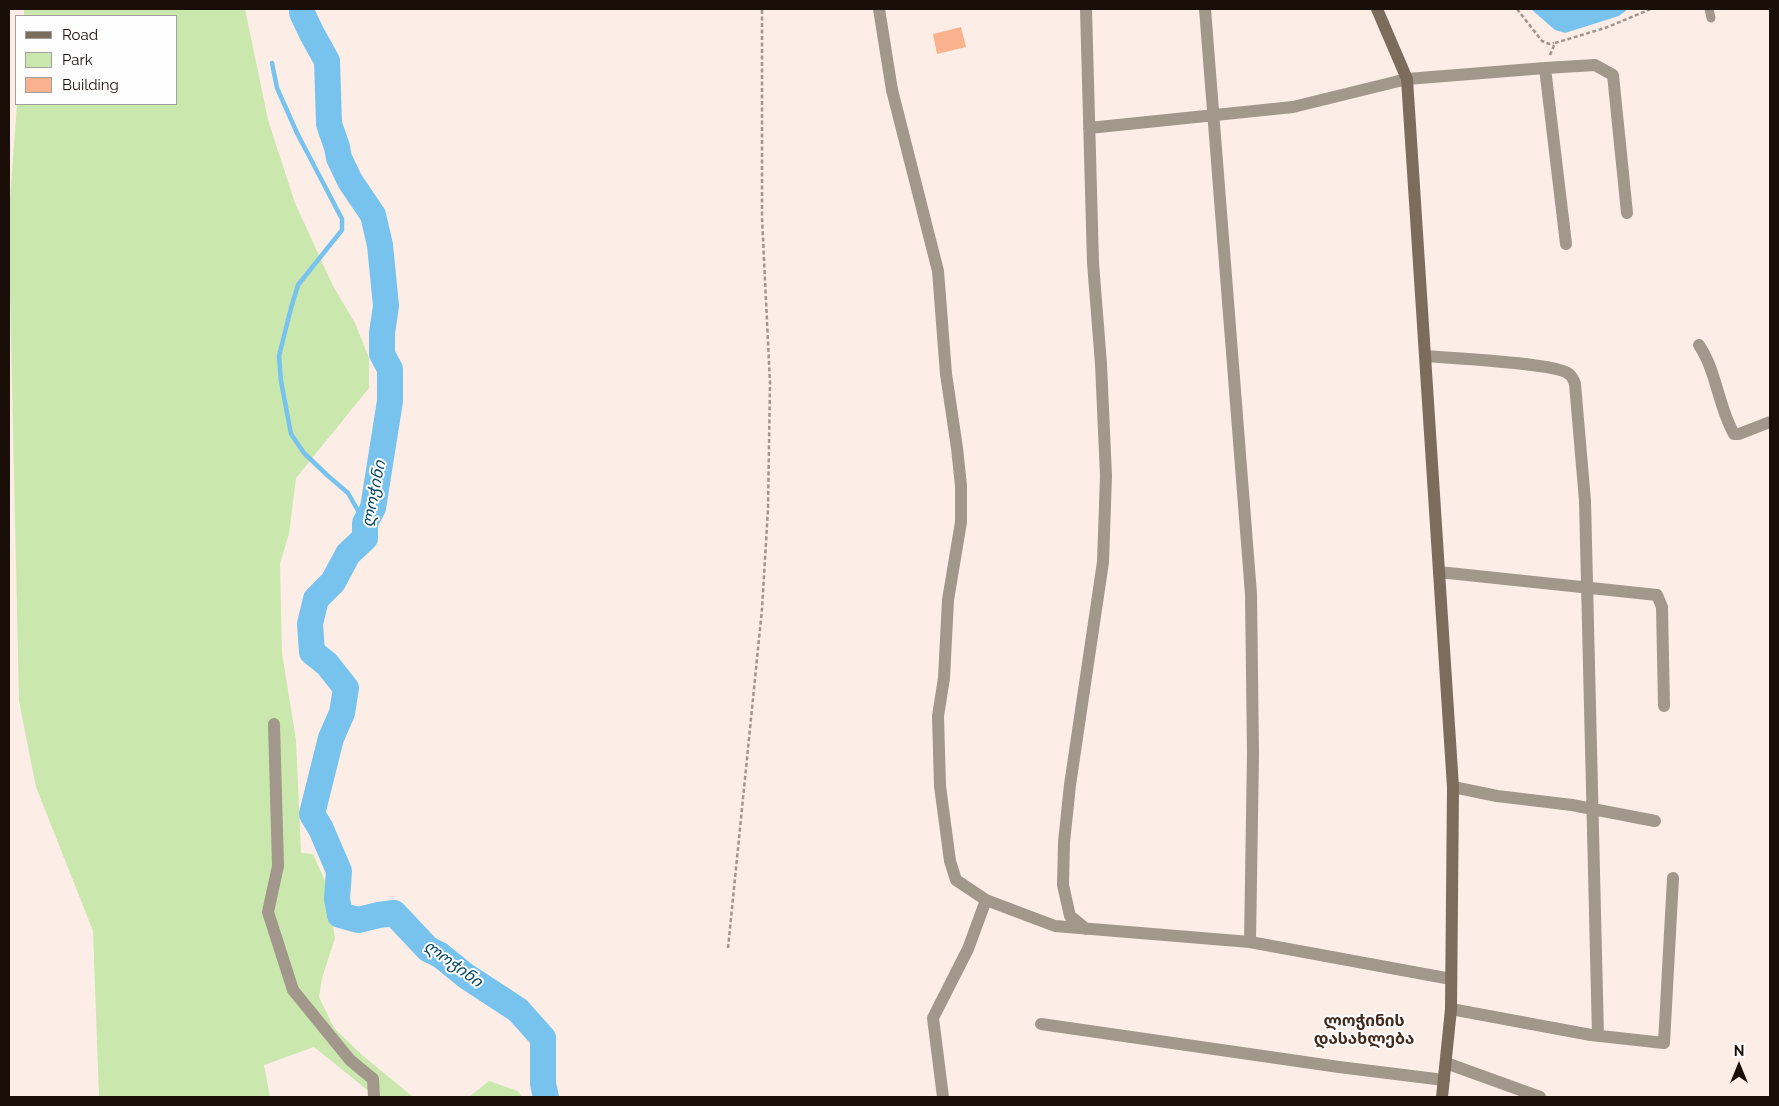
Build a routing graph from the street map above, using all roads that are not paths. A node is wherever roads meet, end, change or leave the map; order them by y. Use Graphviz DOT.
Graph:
graph roads {
  1 [pos="879,9"];
  2 [pos="1086,9"];
  3 [pos="1205,9"];
  4 [pos="1377,9"];
  5 [pos="1545,68"];
  6 [pos="1407,78"];
  7 [pos="1212,115"];
  8 [pos="1089,128"];
  9 [pos="1627,213"];
  10 [pos="1566,244"];
  11 [pos="1699,345"];
  12 [pos="1426,356"];
  13 [pos="1770,422"];
  14 [pos="1440,572"];
  15 [pos="1587,588"];
  16 [pos="1664,706"];
  17 [pos="274,724"];
  18 [pos="1453,787"];
  19 [pos="1592,809"];
  20 [pos="1655,821"];
  21 [pos="1673,878"];
  22 [pos="986,900"];
  23 [pos="1086,929"];
  24 [pos="1250,942"];
  25 [pos="1451,979"];
  26 [pos="1451,1009"];
  27 [pos="1041,1024"];
  28 [pos="1598,1036"];
  29 [pos="1446,1063"];
  30 [pos="1444,1080"];
  31 [pos="374,1097"];
  32 [pos="943,1097"];
  33 [pos="1442,1097"];
  34 [pos="1540,1097"];
  1 -- 22 [label="street"];
  2 -- 8 [label="street"];
  3 -- 7 [label="street"];
  4 -- 6 [label="street"];
  5 -- 6 [label="street"];
  5 -- 9 [label="street"];
  5 -- 10 [label="street"];
  6 -- 7 [label="street"];
  6 -- 12 [label="street"];
  7 -- 8 [label="street"];
  7 -- 24 [label="street"];
  8 -- 23 [label="street"];
  11 -- 13 [label="street"];
  12 -- 14 [label="street"];
  12 -- 15 [label="street"];
  14 -- 15 [label="street"];
  14 -- 18 [label="street"];
  15 -- 16 [label="street"];
  15 -- 19 [label="street"];
  17 -- 31 [label="street"];
  18 -- 19 [label="street"];
  18 -- 25 [label="street"];
  19 -- 20 [label="street"];
  19 -- 28 [label="street"];
  21 -- 28 [label="street"];
  22 -- 23 [label="street"];
  22 -- 32 [label="street"];
  23 -- 24 [label="street"];
  24 -- 25 [label="street"];
  25 -- 26 [label="street"];
  26 -- 28 [label="street"];
  26 -- 29 [label="street"];
  27 -- 30 [label="street"];
  29 -- 30 [label="street"];
  29 -- 34 [label="street"];
  30 -- 33 [label="street"];
}
